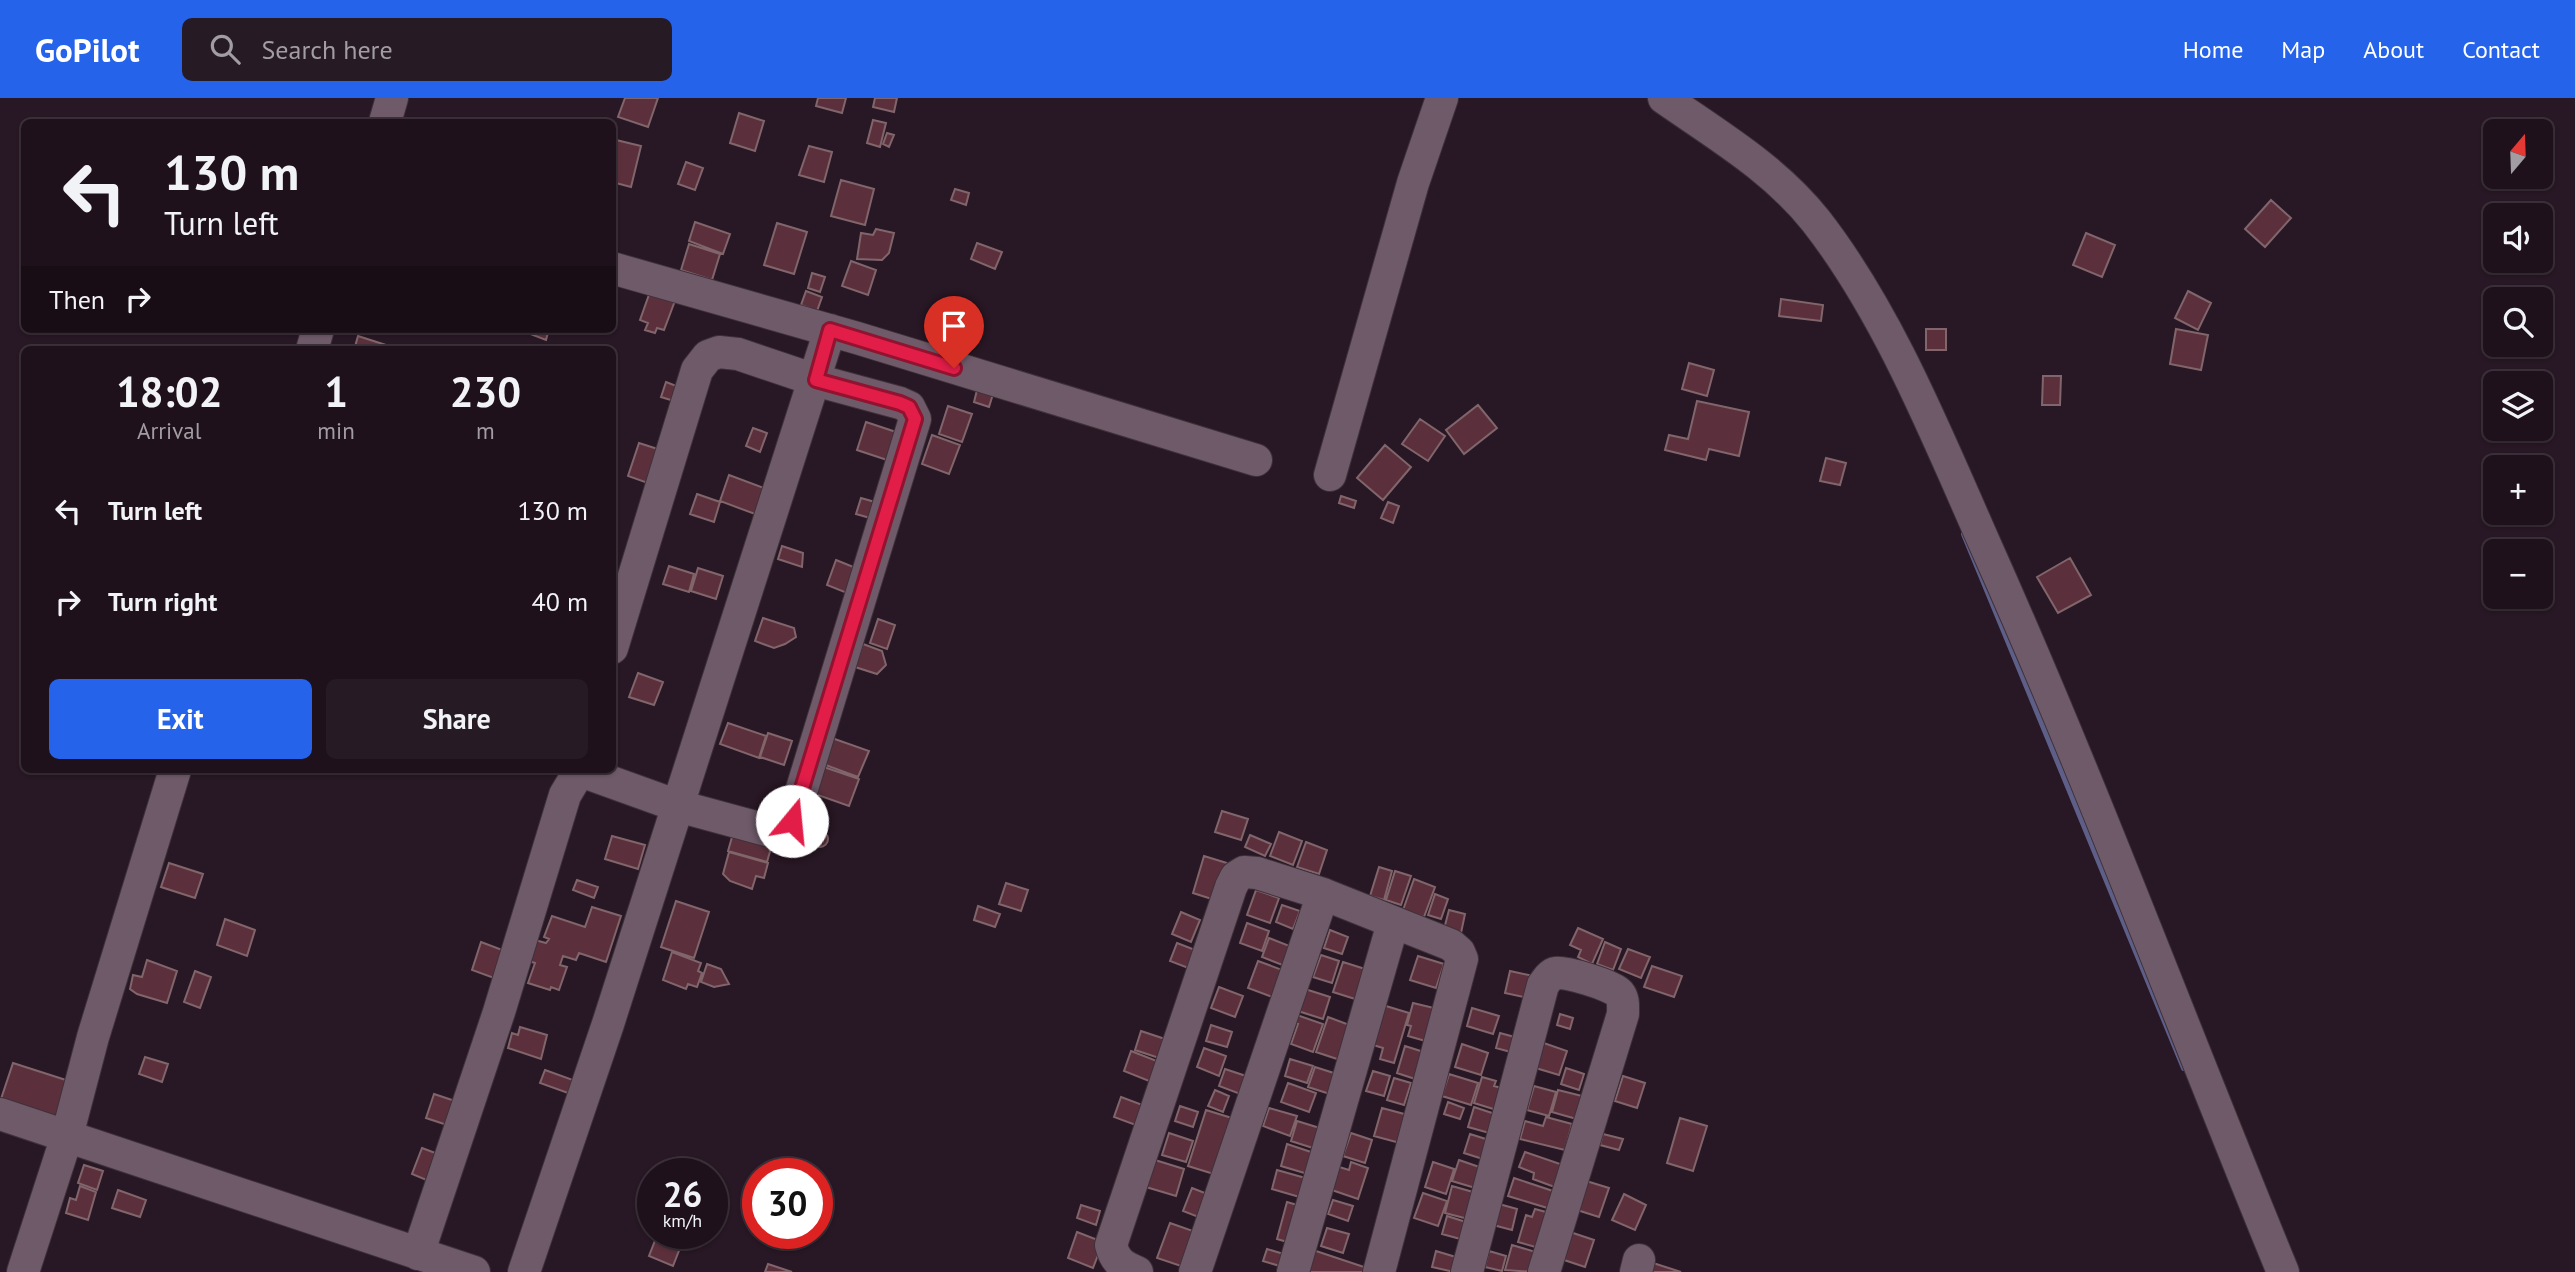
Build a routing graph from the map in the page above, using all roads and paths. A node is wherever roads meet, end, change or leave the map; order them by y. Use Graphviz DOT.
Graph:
graph roads {
  1 [pos="392,98"];
  2 [pos="1442,98"];
  3 [pos="1664,98"];
  4 [pos="386,119"];
  5 [pos="616,269"];
  6 [pos="830,330"];
  7 [pos="816,380"];
  8 [pos="1256,460"];
  9 [pos="1330,475"];
  10 [pos="616,635"];
  11 [pos="174,773"];
  12 [pos="580,773"];
  13 [pos="587,773"];
  14 [pos="678,806"];
  15 [pos="1322,894"];
  16 [pos="1393,923"];
  17 [pos="0,1114"];
  18 [pos="67,1136"];
  19 [pos="418,1254"];
  20 [pos="23,1272"];
  21 [pos="472,1272"];
  22 [pos="524,1272"];
  23 [pos="1137,1272"];
  24 [pos="1195,1272"];
  25 [pos="1293,1272"];
  26 [pos="1379,1272"];
  27 [pos="1467,1272"];
  28 [pos="1544,1272"];
  29 [pos="2283,1272"];
  1 -- 4 [label="street"];
  2 -- 9 [label="street"];
  3 -- 29 [label="street"];
  5 -- 6 [label="street"];
  6 -- 7 [label="street"];
  6 -- 8 [label="street"];
  7 -- 10 [label="street"];
  7 -- 14 [label="street"];
  7 -- 14 [label="street"];
  11 -- 18 [label="street"];
  12 -- 19 [label="street"];
  13 -- 14 [label="street"];
  14 -- 22 [label="street"];
  15 -- 16 [label="street"];
  15 -- 23 [label="street"];
  15 -- 24 [label="street"];
  16 -- 25 [label="street"];
  16 -- 26 [label="street"];
  17 -- 18 [label="street"];
  18 -- 19 [label="street"];
  18 -- 20 [label="street"];
  19 -- 21 [label="street"];
  27 -- 28 [label="street"];
}
